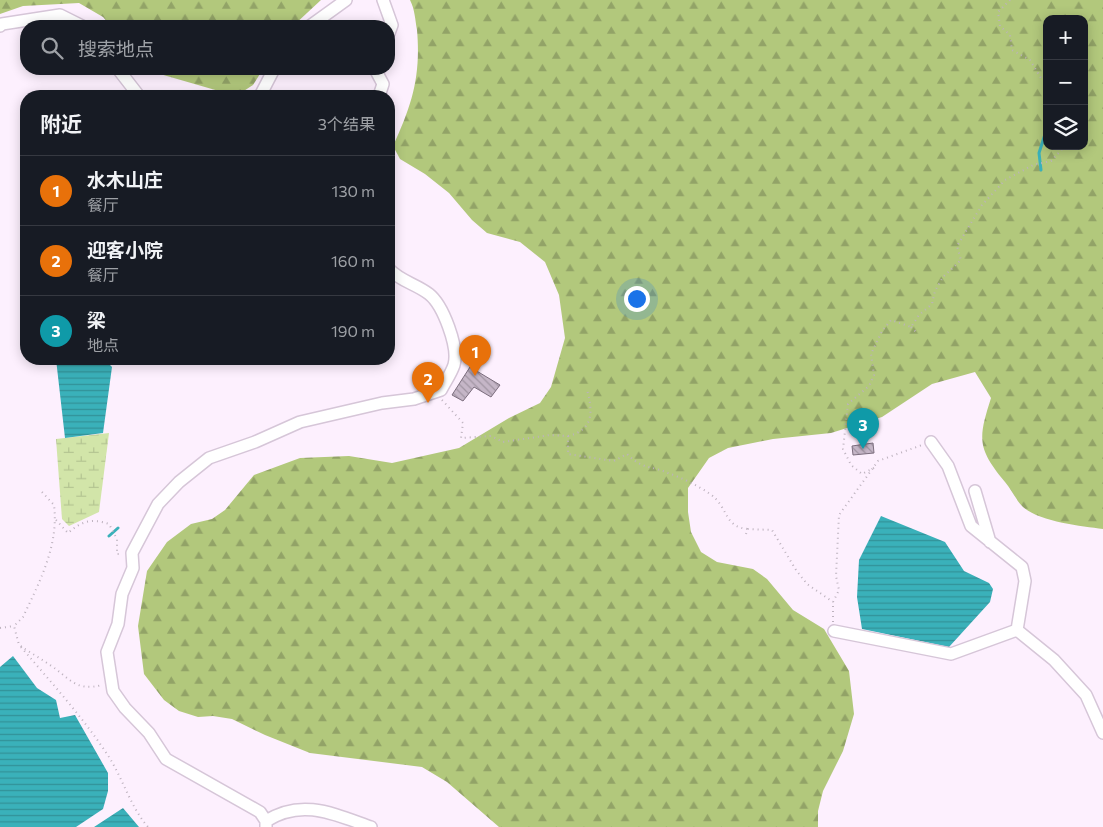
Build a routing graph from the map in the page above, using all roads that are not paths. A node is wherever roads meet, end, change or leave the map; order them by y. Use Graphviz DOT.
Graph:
graph roads {
  1 [pos="346,0"];
  2 [pos="383,0"];
  3 [pos="28,20"];
  4 [pos="70,20"];
  5 [pos="318,20"];
  6 [pos="390,20"];
  7 [pos="20,21"];
  8 [pos="0,26"];
  9 [pos="123,75"];
  10 [pos="271,75"];
  11 [pos="378,75"];
  12 [pos="134,90"];
  13 [pos="263,90"];
  14 [pos="381,90"];
  15 [pos="395,276"];
  16 [pos="931,442"];
  17 [pos="975,491"];
  18 [pos="991,544"];
  19 [pos="1017,630"];
  20 [pos="834,631"];
  21 [pos="1103,733"];
  22 [pos="266,824"];
  23 [pos="371,827"];
  1 -- 5 [label="street"];
  2 -- 6 [label="street"];
  3 -- 4 [label="street"];
  7 -- 8 [label="street"];
  9 -- 12 [label="street"];
  10 -- 13 [label="street"];
  11 -- 14 [label="street"];
  15 -- 22 [label="street"];
  16 -- 18 [label="street"];
  17 -- 18 [label="street"];
  18 -- 19 [label="street"];
  19 -- 20 [label="street"];
  19 -- 21 [label="street"];
  22 -- 23 [label="street"];
}
